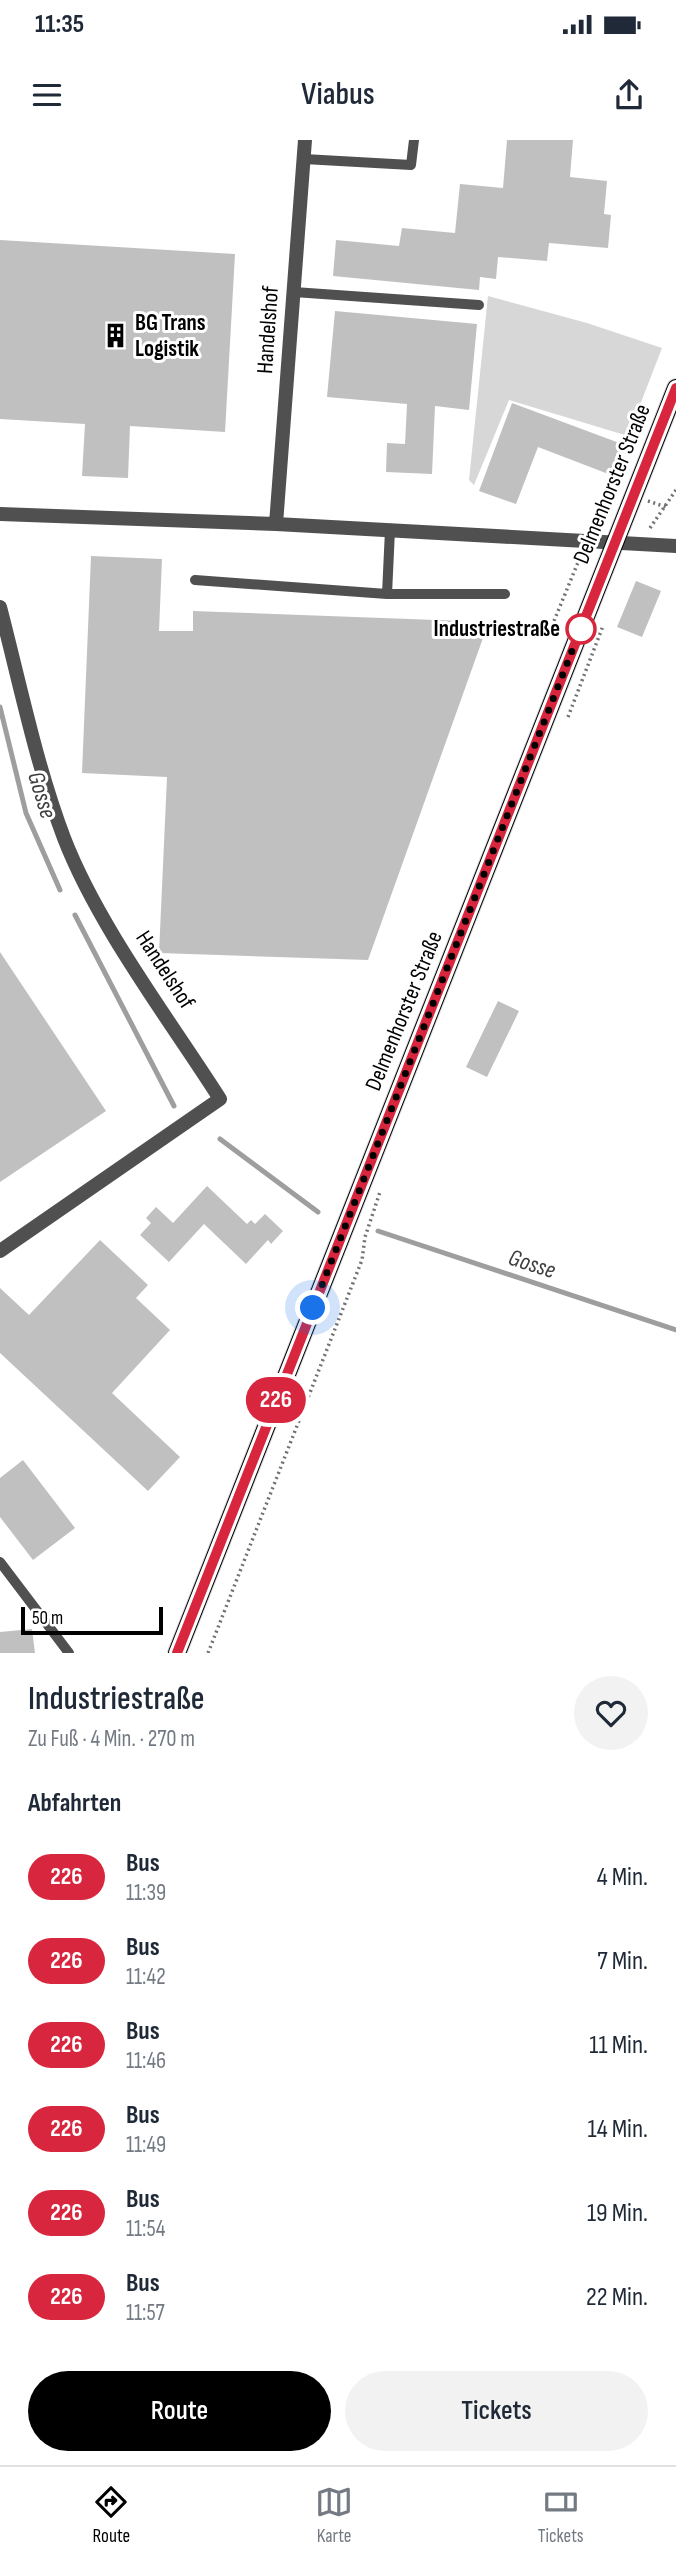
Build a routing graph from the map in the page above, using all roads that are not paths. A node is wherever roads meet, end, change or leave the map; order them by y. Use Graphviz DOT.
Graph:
graph roads {
  1 [pos="305,140"];
  2 [pos="414,140"];
  3 [pos="304,159"];
  4 [pos="294,292"];
  5 [pos="479,305"];
  6 [pos="676,388"];
  7 [pos="0,514"];
  8 [pos="276,524"];
  9 [pos="390,530"];
  10 [pos="615,543"];
  11 [pos="676,546"];
  12 [pos="195,580"];
  13 [pos="387,594"];
  14 [pos="505,594"];
  15 [pos="0,607"];
  16 [pos="0,1251"];
  17 [pos="0,1562"];
  18 [pos="69,1653"];
  19 [pos="177,1653"];
  1 -- 3 [label="street, Handelshof"];
  2 -- 3 [label="lane"];
  3 -- 4 [label="street, Handelshof"];
  4 -- 5 [label="lane"];
  4 -- 8 [label="street, Handelshof"];
  6 -- 10 [label="main road, Delmenhorster Straße"];
  7 -- 8 [label="street"];
  8 -- 9 [label="street"];
  9 -- 10 [label="street"];
  9 -- 13 [label="lane"];
  10 -- 11 [label="street"];
  10 -- 19 [label="main road, Delmenhorster Straße"];
  12 -- 13 [label="lane"];
  13 -- 14 [label="lane"];
  15 -- 16 [label="street, Handelshof"];
  17 -- 18 [label="lane"];
}
